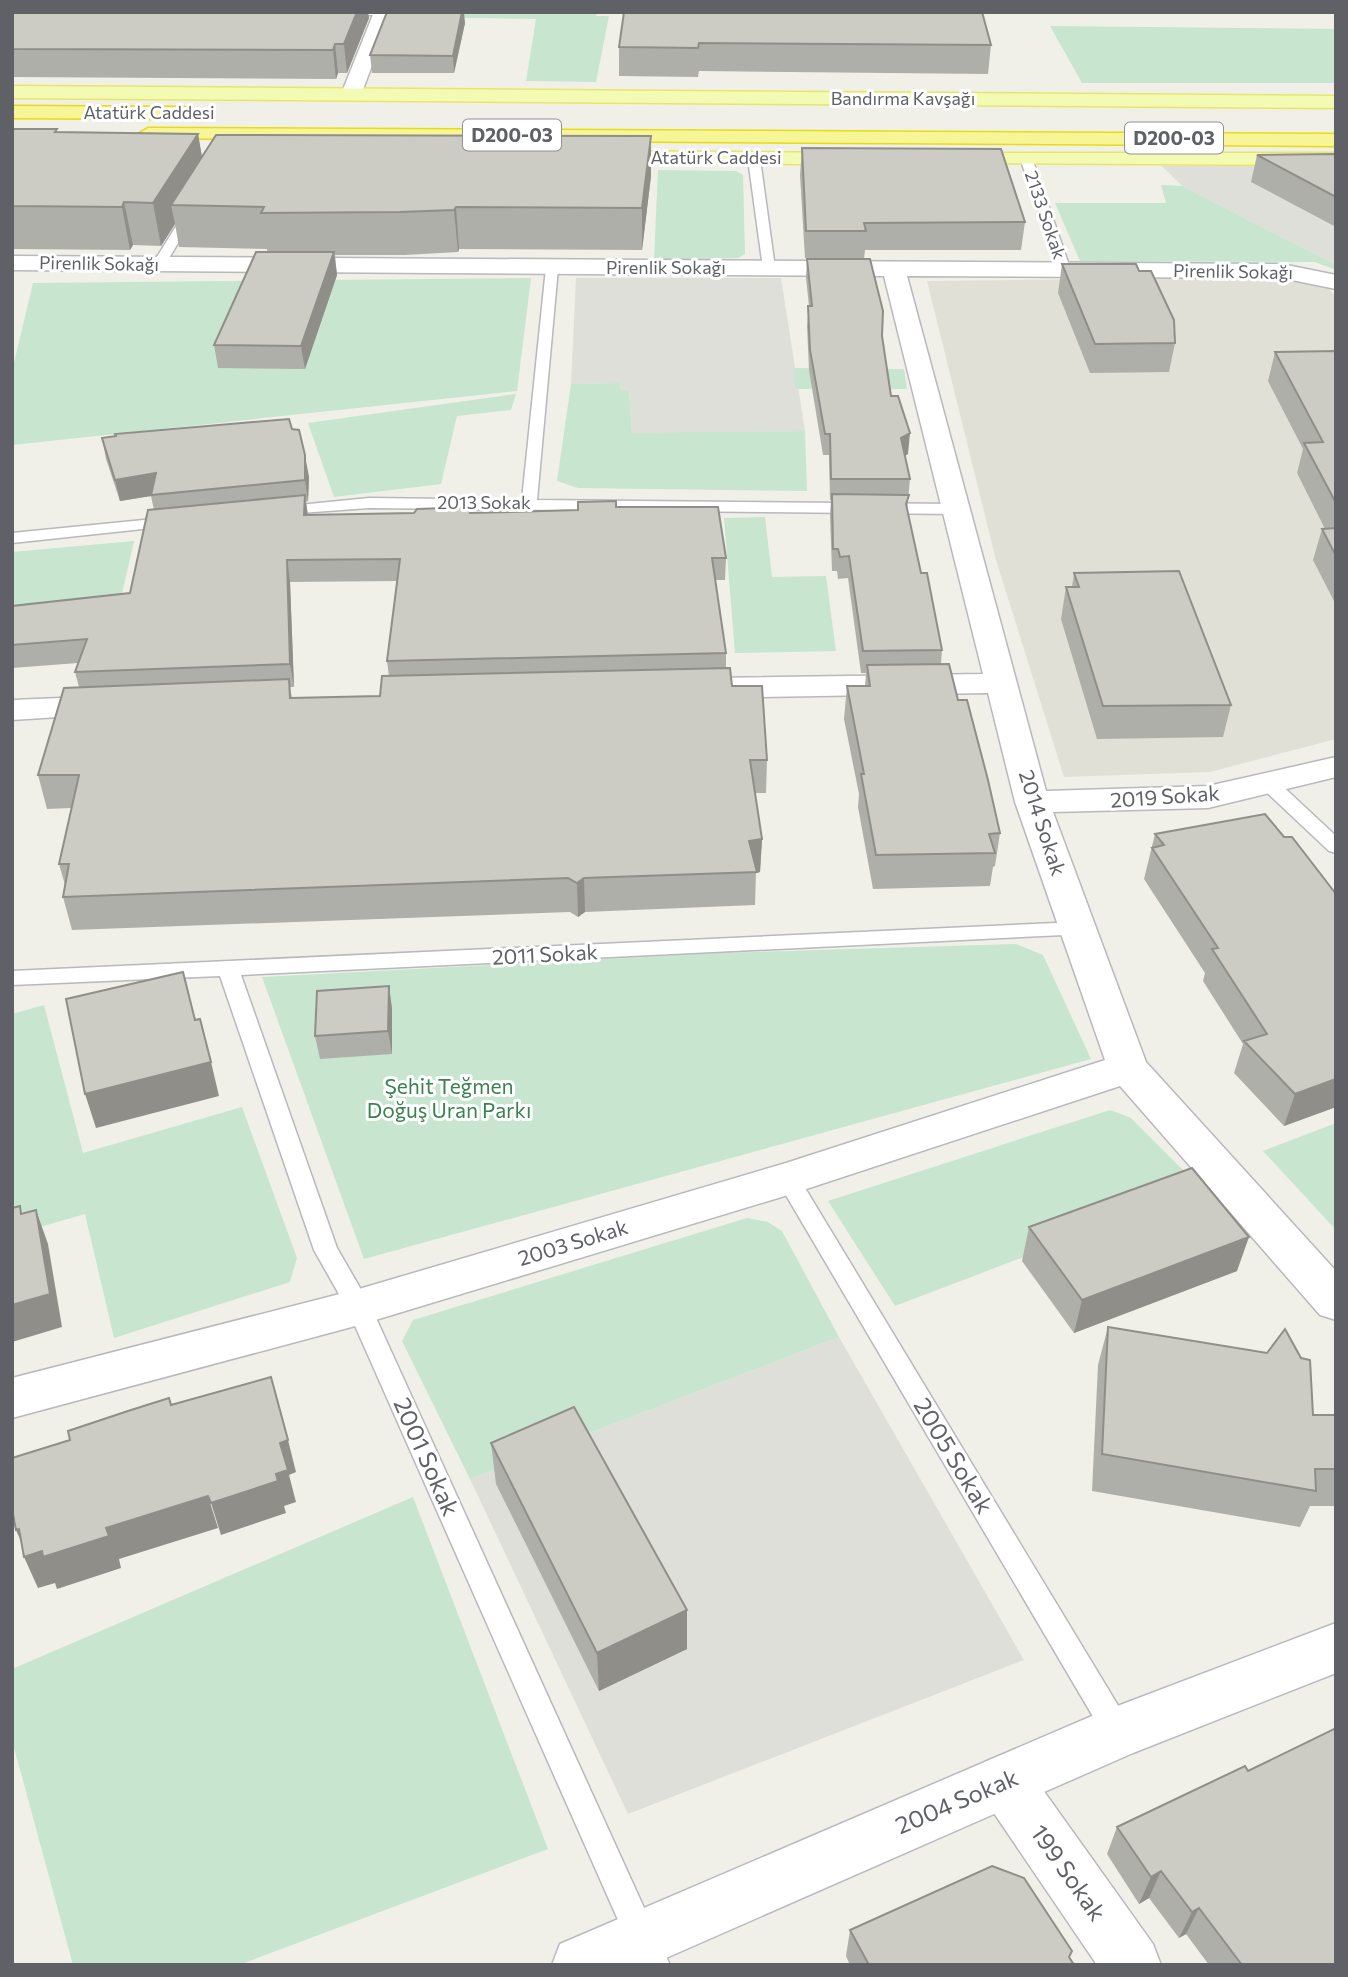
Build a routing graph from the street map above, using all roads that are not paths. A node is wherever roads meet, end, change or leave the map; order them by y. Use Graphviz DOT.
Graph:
graph roads {
  1 [pos="327,12"];
  2 [pos="383,12"];
  3 [pos="12,92"];
  4 [pos="352,92"];
  5 [pos="470,94"];
  6 [pos="1336,102"];
  7 [pos="12,112"];
  8 [pos="1336,118"];
  9 [pos="123,134"];
  10 [pos="1012,137"];
  11 [pos="1336,140"];
  12 [pos="1336,148"];
  13 [pos="146,155"];
  14 [pos="754,159"];
  15 [pos="903,159"];
  16 [pos="1026,159"];
  17 [pos="1165,159"];
  18 [pos="1336,159"];
  19 [pos="199,199"];
  20 [pos="12,263"];
  21 [pos="158,265"];
  22 [pos="552,268"];
  23 [pos="769,268"];
  24 [pos="894,270"];
  25 [pos="1065,271"];
  26 [pos="1327,280"];
  27 [pos="528,503"];
  28 [pos="957,509"];
  29 [pos="260,514"];
  30 [pos="191,520"];
  31 [pos="12,538"];
  32 [pos="1000,683"];
  33 [pos="683,688"];
  34 [pos="135,705"];
  35 [pos="12,709"];
  36 [pos="1336,767"];
  37 [pos="1269,784"];
  38 [pos="1032,802"];
  39 [pos="1336,847"];
  40 [pos="1078,929"];
  41 [pos="229,970"];
  42 [pos="12,978"];
  43 [pos="1128,1068"];
  44 [pos="788,1179"];
  45 [pos="1336,1302"];
  46 [pos="359,1307"];
  47 [pos="12,1398"];
  48 [pos="1336,1648"];
  49 [pos="1118,1732"];
  50 [pos="1004,1781"];
  51 [pos="648,1951"];
  52 [pos="581,1965"];
  53 [pos="1132,1965"];
  1 -- 2 [label="lane"];
  2 -- 4 [label="street"];
  3 -- 4 [label="main road, Atatürk Caddesi"];
  4 -- 5 [label="main road, Atatürk Caddesi"];
  5 -- 6 [label="main road, Bandırma Kavşağı / D200-03"];
  7 -- 8 [label="highway, Atatürk Caddesi / D200-03"];
  9 -- 10 [label="highway, Atatürk Caddesi / D200-03"];
  10 -- 11 [label="highway, Atatürk Caddesi / D200-03"];
  10 -- 12 [label="main road"];
  10 -- 15 [label="main road"];
  10 -- 17 [label="main road"];
  13 -- 14 [label="main road, Atatürk Caddesi"];
  14 -- 15 [label="main road, Atatürk Caddesi"];
  14 -- 23 [label="lane"];
  15 -- 16 [label="main road, Atatürk Caddesi"];
  16 -- 17 [label="main road, Atatürk Caddesi"];
  16 -- 25 [label="lane, 2133 Sokak"];
  17 -- 18 [label="main road, Atatürk Caddesi"];
  19 -- 21 [label="lane"];
  20 -- 21 [label="street, Pirenlik Sokağı"];
  21 -- 22 [label="street, Pirenlik Sokağı"];
  22 -- 23 [label="street, Pirenlik Sokağı"];
  22 -- 27 [label="lane"];
  23 -- 24 [label="street, Pirenlik Sokağı"];
  24 -- 25 [label="street, Pirenlik Sokağı"];
  24 -- 28 [label="street, 2014 Sokak"];
  25 -- 26 [label="street, Pirenlik Sokağı"];
  27 -- 28 [label="lane, 2013 Sokak"];
  27 -- 29 [label="lane, 2013 Sokak"];
  28 -- 32 [label="street, 2014 Sokak"];
  30 -- 31 [label="lane"];
  32 -- 33 [label="street"];
  32 -- 38 [label="street, 2014 Sokak"];
  34 -- 35 [label="street"];
  36 -- 37 [label="street, 2019 Sokak"];
  37 -- 38 [label="street, 2019 Sokak"];
  37 -- 39 [label="lane"];
  38 -- 40 [label="street, 2014 Sokak"];
  40 -- 41 [label="lane, 2011 Sokak"];
  40 -- 43 [label="street, 2014 Sokak"];
  41 -- 42 [label="lane, 2011 Sokak"];
  41 -- 46 [label="lane, 2001 Sokak"];
  43 -- 44 [label="street, 2003 Sokak"];
  43 -- 45 [label="street, 2014 Sokak"];
  44 -- 46 [label="street, 2003 Sokak"];
  44 -- 49 [label="lane, 2005 Sokak"];
  46 -- 47 [label="street, 2003 Sokak"];
  46 -- 51 [label="lane, 2001 Sokak"];
  48 -- 49 [label="street, 2004 Sokak"];
  49 -- 50 [label="street, 2004 Sokak"];
  50 -- 51 [label="street, 2004 Sokak"];
  50 -- 53 [label="street, 199 Sokak"];
  51 -- 52 [label="street, 2004 Sokak"];
}
